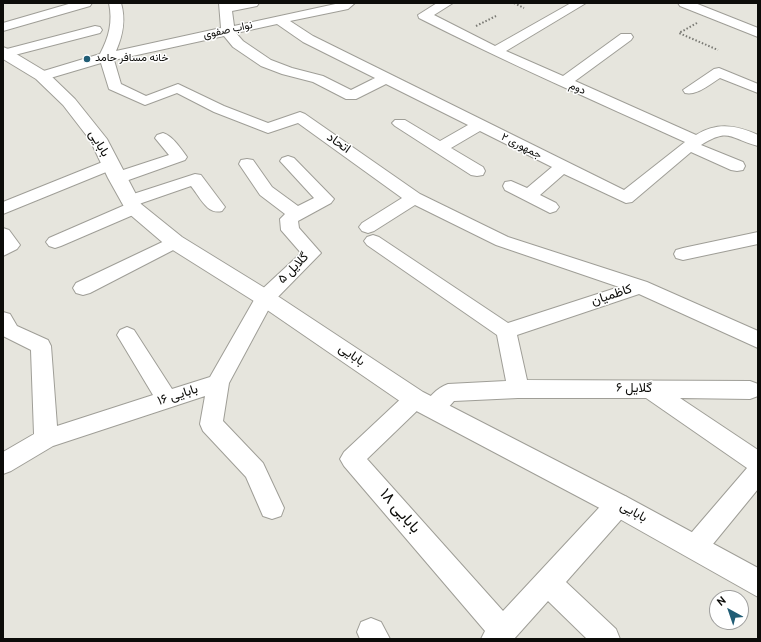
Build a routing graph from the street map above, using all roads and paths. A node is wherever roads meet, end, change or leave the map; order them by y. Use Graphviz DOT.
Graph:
graph roads {
  1 [pos="86,3"];
  2 [pos="115,3"];
  3 [pos="253,3"];
  4 [pos="349,3"];
  5 [pos="447,3"];
  6 [pos="514,3"];
  7 [pos="580,3"];
  8 [pos="684,3"];
  9 [pos="226,6"];
  10 [pos="524,8"];
  11 [pos="714,15"];
  12 [pos="496,16"];
  13 [pos="279,20"];
  14 [pos="3,27"];
  15 [pos="95,30"];
  16 [pos="228,32"];
  17 [pos="461,33"];
  18 [pos="758,33"];
  19 [pos="626,37"];
  20 [pos="4,50"];
  21 [pos="718,50"];
  22 [pos="495,52"];
  23 [pos="106,57"];
  24 [pos="42,76"];
  25 [pos="386,78"];
  26 [pos="563,83"];
  27 [pos="758,89"];
  28 [pos="690,90"];
  29 [pos="400,123"];
  30 [pos="479,126"];
  31 [pos="163,138"];
  32 [pos="758,141"];
  33 [pos="693,143"];
  34 [pos="440,148"];
  35 [pos="288,161"];
  36 [pos="247,164"];
  37 [pos="737,166"];
  38 [pos="562,167"];
  39 [pos="113,171"];
  40 [pos="477,171"];
  41 [pos="511,186"];
  42 [pos="529,196"];
  43 [pos="414,198"];
  44 [pos="132,204"];
  45 [pos="550,206"];
  46 [pos="216,207"];
  47 [pos="3,208"];
  48 [pos="297,214"];
  49 [pos="3,234"];
  50 [pos="758,238"];
  51 [pos="55,242"];
  52 [pos="175,242"];
  53 [pos="3,250"];
  54 [pos="684,254"];
  55 [pos="640,287"];
  56 [pos="83,288"];
  57 [pos="264,298"];
  58 [pos="5,329"];
  59 [pos="506,331"];
  60 [pos="127,335"];
  61 [pos="758,340"];
  62 [pos="218,383"];
  63 [pos="518,389"];
  64 [pos="649,389"];
  65 [pos="750,390"];
  66 [pos="167,400"];
  67 [pos="424,404"];
  68 [pos="46,439"];
  69 [pos="758,463"];
  70 [pos="3,464"];
  71 [pos="758,472"];
  72 [pos="618,505"];
  73 [pos="272,508"];
  74 [pos="695,547"];
  75 [pos="548,583"];
  76 [pos="758,583"];
  77 [pos="498,635"];
  78 [pos="606,639"];
  1 -- 14 [label="street"];
  2 -- 23 [label="street"];
  3 -- 9 [label="street"];
  4 -- 13 [label="street, نواب صفوی"];
  5 -- 17 [label="street, دوم"];
  6 -- 10 [label="path"];
  7 -- 22 [label="street"];
  8 -- 11 [label="street"];
  9 -- 16 [label="street"];
  11 -- 18 [label="street"];
  11 -- 21 [label="path"];
  12 -- 17 [label="path"];
  13 -- 16 [label="street, نواب صفوی"];
  13 -- 25 [label="street, جمهوری ۲"];
  15 -- 20 [label="street"];
  16 -- 23 [label="street, نواب صفوی"];
  16 -- 25 [label="street"];
  17 -- 22 [label="street, دوم"];
  19 -- 26 [label="street"];
  20 -- 24 [label="main road, بابایی"];
  22 -- 26 [label="street, دوم"];
  23 -- 24 [label="street, نواب صفوی"];
  23 -- 43 [label="street, اتحاد"];
  24 -- 39 [label="main road, بابایی"];
  25 -- 30 [label="street, جمهوری ۲"];
  26 -- 33 [label="street, دوم"];
  27 -- 28 [label="street"];
  29 -- 34 [label="street"];
  30 -- 34 [label="street"];
  30 -- 38 [label="street, جمهوری ۲"];
  31 -- 39 [label="street"];
  32 -- 33 [label="street, جمهوری ۲"];
  33 -- 37 [label="street, دوم"];
  33 -- 38 [label="street, جمهوری ۲"];
  34 -- 40 [label="street"];
  35 -- 48 [label="street"];
  36 -- 48 [label="street"];
  38 -- 42 [label="street"];
  39 -- 44 [label="main road, بابایی"];
  39 -- 47 [label="street"];
  41 -- 42 [label="street"];
  42 -- 45 [label="street"];
  43 -- 55 [label="street, اتحاد"];
  43 -- 59 [label="street"];
  44 -- 46 [label="street"];
  44 -- 51 [label="street"];
  44 -- 52 [label="main road, بابایی"];
  48 -- 57 [label="street, گلایل ۵"];
  49 -- 53 [label="street"];
  50 -- 54 [label="street"];
  52 -- 56 [label="street"];
  52 -- 57 [label="main road, بابایی"];
  55 -- 59 [label="street, کاظمیان"];
  55 -- 61 [label="street, کاظمیان"];
  57 -- 62 [label="street"];
  57 -- 67 [label="main road, بابایی"];
  58 -- 68 [label="street"];
  59 -- 63 [label="street"];
  60 -- 66 [label="street"];
  62 -- 66 [label="street, بابایی ۱۶"];
  62 -- 73 [label="street"];
  63 -- 64 [label="street, گلایل ۶"];
  63 -- 67 [label="street, گلایل ۶"];
  64 -- 65 [label="street, گلایل ۶"];
  64 -- 69 [label="street"];
  66 -- 68 [label="street, بابایی ۱۶"];
  67 -- 72 [label="main road, بابایی"];
  67 -- 77 [label="street, بابایی ۱۸"];
  68 -- 70 [label="street, بابایی ۱۶"];
  71 -- 74 [label="street"];
  72 -- 74 [label="main road, بابایی"];
  72 -- 75 [label="street"];
  74 -- 76 [label="main road, بابایی"];
  75 -- 77 [label="street"];
  75 -- 78 [label="street"];
}
